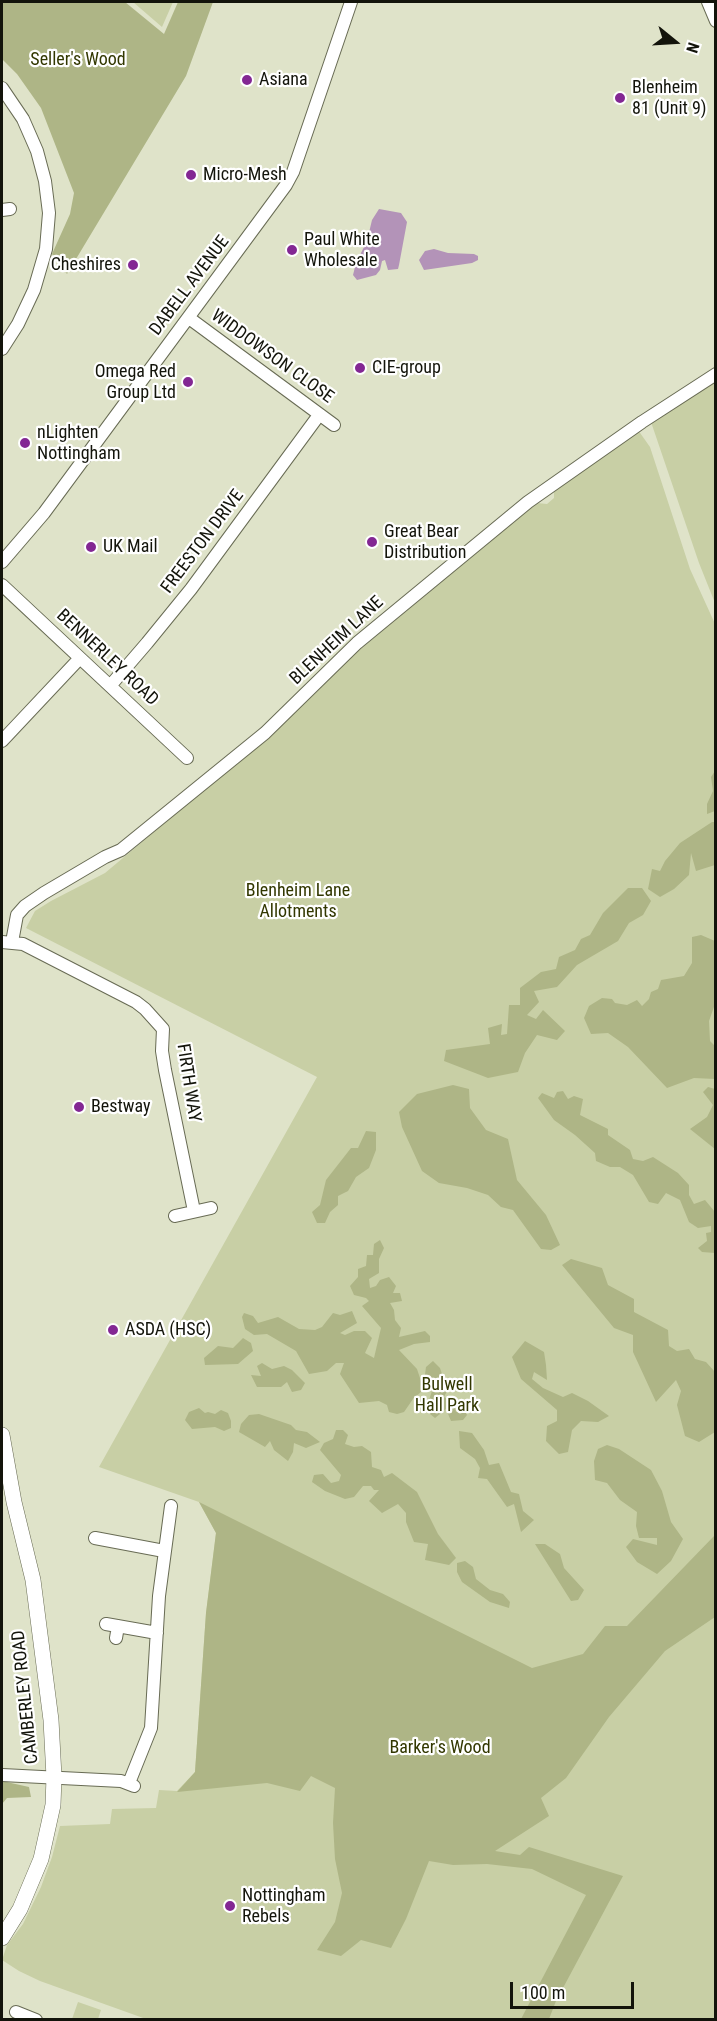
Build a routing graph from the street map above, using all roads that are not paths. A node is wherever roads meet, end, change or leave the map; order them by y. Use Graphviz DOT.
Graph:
graph roads {
  1 [pos="351,2"];
  2 [pos="708,2"];
  3 [pos="716,21"];
  4 [pos="2,88"];
  5 [pos="189,318"];
  6 [pos="2,349"];
  7 [pos="716,374"];
  8 [pos="320,414"];
  9 [pos="334,425"];
  10 [pos="2,562"];
  11 [pos="2,585"];
  12 [pos="80,658"];
  13 [pos="110,686"];
  14 [pos="2,741"];
  15 [pos="187,758"];
  16 [pos="7,942"];
  17 [pos="212,1208"];
  18 [pos="194,1211"];
  19 [pos="175,1216"];
  20 [pos="2,1436"];
  21 [pos="173,1514"];
  22 [pos="95,1538"];
  23 [pos="164,1551"];
  24 [pos="113,1629"];
  25 [pos="157,1633"];
  26 [pos="2,1775"];
  27 [pos="54,1777"];
  28 [pos="4,1928"];
  1 -- 5 [label="street, DABELL AVENUE"];
  2 -- 3 [label="street"];
  4 -- 6 [label="street"];
  5 -- 8 [label="street, WIDDOWSON CLOSE"];
  5 -- 10 [label="street, DABELL AVENUE"];
  7 -- 16 [label="street, BLENHEIM LANE"];
  8 -- 9 [label="street, WIDDOWSON CLOSE"];
  8 -- 13 [label="street, FREESTON DRIVE"];
  11 -- 12 [label="street, BENNERLEY ROAD"];
  12 -- 13 [label="street, BENNERLEY ROAD"];
  12 -- 14 [label="street"];
  13 -- 15 [label="street, BENNERLEY ROAD"];
  16 -- 18 [label="street, FIRTH WAY"];
  17 -- 18 [label="street"];
  18 -- 19 [label="street"];
  20 -- 27 [label="main road, CAMBERLEY ROAD"];
  21 -- 23 [label="street"];
  22 -- 23 [label="street"];
  23 -- 25 [label="street"];
  24 -- 25 [label="street"];
  25 -- 27 [label="street"];
  26 -- 27 [label="street"];
  27 -- 28 [label="main road, CAMBERLEY ROAD"];
}
